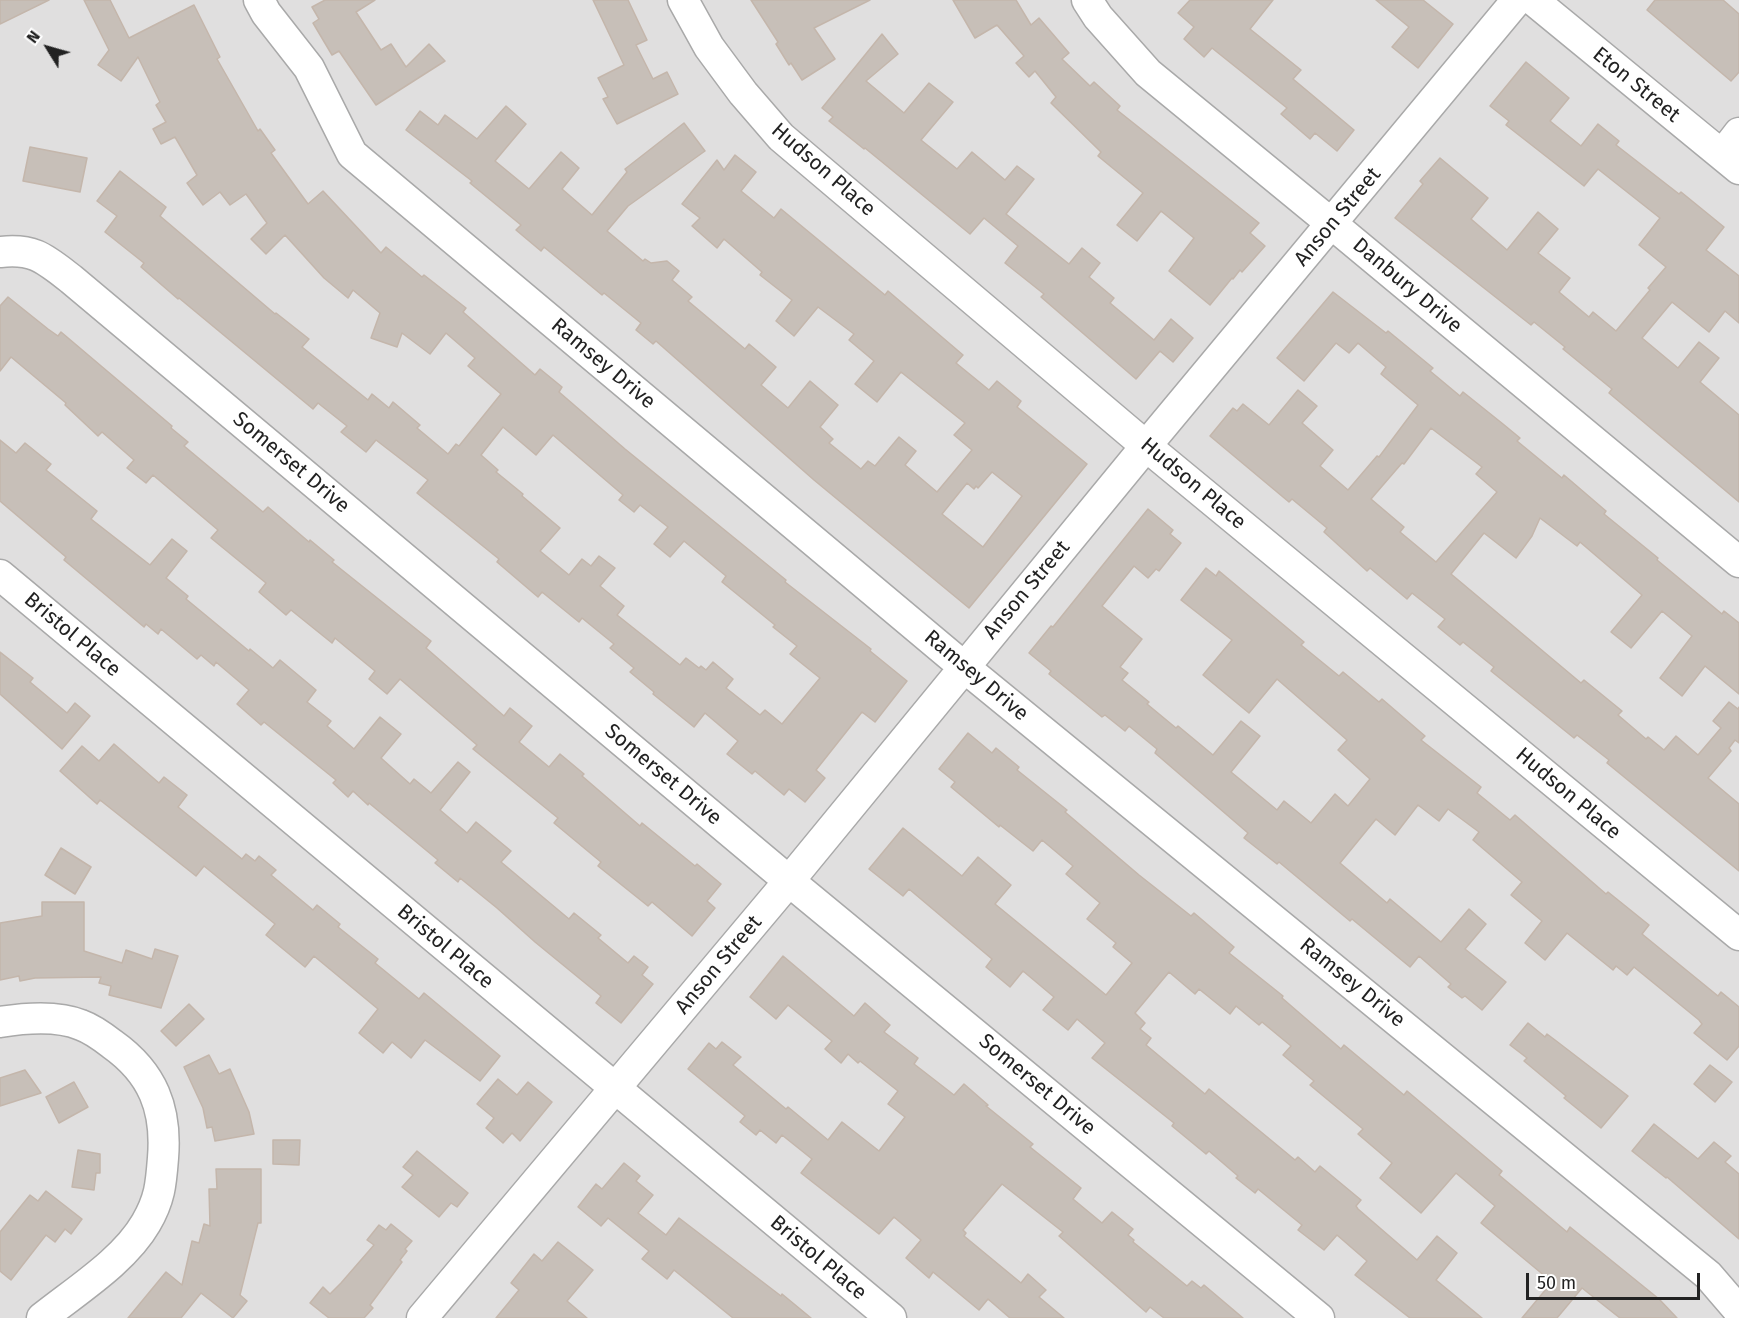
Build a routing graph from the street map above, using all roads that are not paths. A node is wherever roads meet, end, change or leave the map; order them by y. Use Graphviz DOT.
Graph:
graph roads {
  1 [pos="259,0"];
  2 [pos="683,0"];
  3 [pos="1088,0"];
  4 [pos="1517,0"];
  5 [pos="1533,0"];
  6 [pos="1733,152"];
  7 [pos="1332,224"];
  8 [pos="0,252"];
  9 [pos="1146,446"];
  10 [pos="1739,562"];
  11 [pos="0,575"];
  12 [pos="964,667"];
  13 [pos="789,881"];
  14 [pos="1739,935"];
  15 [pos="0,1022"];
  16 [pos="615,1089"];
  17 [pos="1739,1311"];
  18 [pos="42,1318"];
  19 [pos="422,1318"];
  20 [pos="891,1318"];
  21 [pos="1319,1318"];
  1 -- 12 [label="street, Ramsey Drive"];
  2 -- 9 [label="street, Hudson Place"];
  3 -- 7 [label="street, Danbury Drive"];
  4 -- 7 [label="street, Anson Street"];
  5 -- 6 [label="street, Eton Street"];
  7 -- 9 [label="street, Anson Street"];
  7 -- 10 [label="street, Danbury Drive"];
  8 -- 13 [label="street, Somerset Drive"];
  9 -- 12 [label="street, Anson Street"];
  9 -- 14 [label="street, Hudson Place"];
  11 -- 16 [label="street, Bristol Place"];
  12 -- 13 [label="street, Anson Street"];
  12 -- 17 [label="street, Ramsey Drive"];
  13 -- 16 [label="street, Anson Street"];
  13 -- 21 [label="street, Somerset Drive"];
  15 -- 18 [label="street"];
  16 -- 19 [label="street, Anson Street"];
  16 -- 20 [label="street, Bristol Place"];
}
